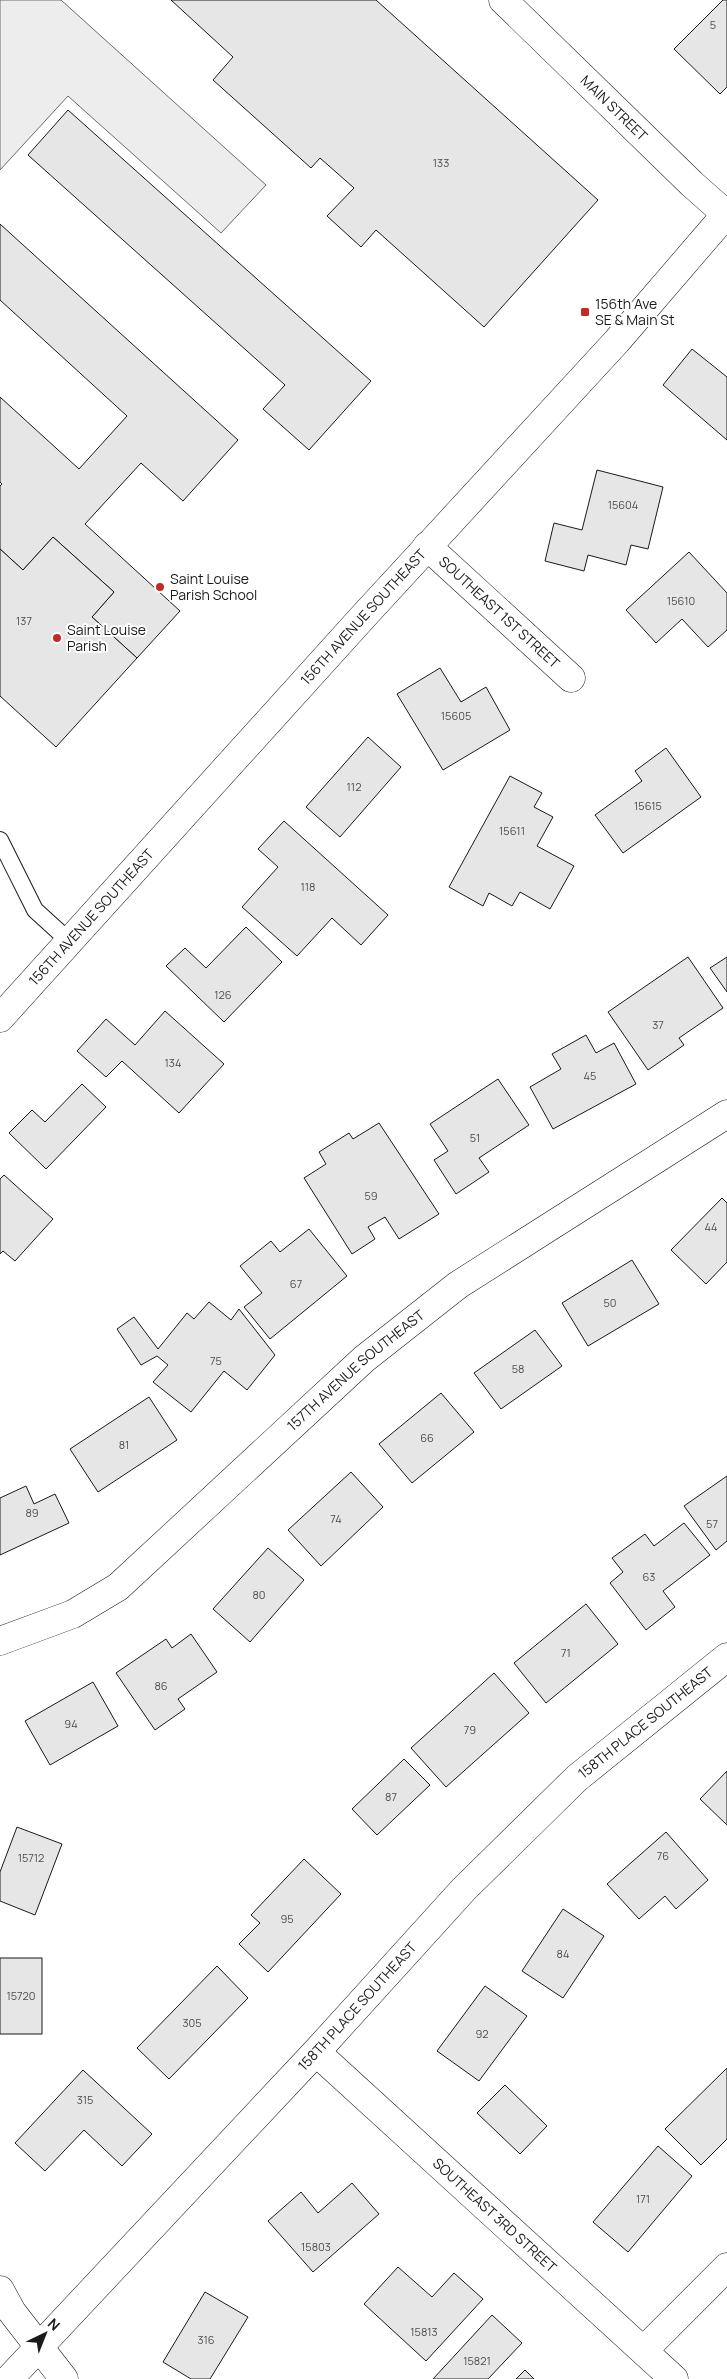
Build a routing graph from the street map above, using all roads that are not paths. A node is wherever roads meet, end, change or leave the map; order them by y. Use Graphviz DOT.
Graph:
graph roads {
  1 [pos="503,0"];
  2 [pos="727,214"];
  3 [pos="427,546"];
  4 [pos="571,678"];
  5 [pos="0,840"];
  6 [pos="69,941"];
  7 [pos="0,1018"];
  8 [pos="727,1114"];
  9 [pos="0,1641"];
  10 [pos="727,1656"];
  11 [pos="316,2052"];
  12 [pos="727,2267"];
  13 [pos="0,2290"];
  14 [pos="39,2346"];
  15 [pos="644,2350"];
  16 [pos="9,2379"];
  17 [pos="64,2379"];
  18 [pos="674,2379"];
  1 -- 2 [label="street, MAIN STREET"];
  2 -- 3 [label="street, 156TH AVENUE SOUTHEAST"];
  3 -- 4 [label="street, SOUTHEAST 1ST STREET"];
  3 -- 6 [label="street, 156TH AVENUE SOUTHEAST"];
  5 -- 6 [label="lane"];
  6 -- 7 [label="street, 156TH AVENUE SOUTHEAST"];
  8 -- 9 [label="street, 157TH AVENUE SOUTHEAST"];
  10 -- 11 [label="street, 158TH PLACE SOUTHEAST"];
  11 -- 14 [label="street, 158TH PLACE SOUTHEAST"];
  11 -- 15 [label="street, SOUTHEAST 3RD STREET"];
  12 -- 15 [label="street"];
  13 -- 14 [label="street"];
  14 -- 16 [label="street, 158TH PLACE SOUTHEAST"];
  14 -- 17 [label="street"];
  15 -- 18 [label="street, SOUTHEAST 3RD STREET"];
}
